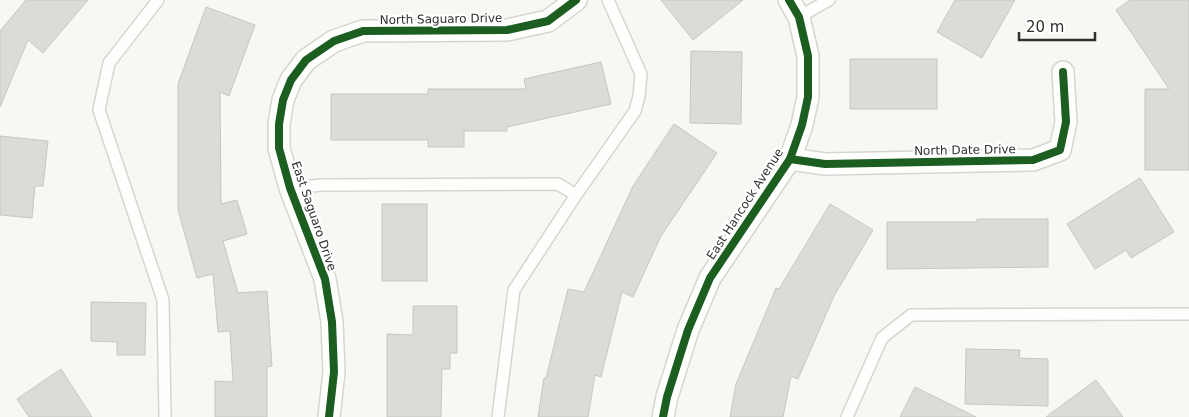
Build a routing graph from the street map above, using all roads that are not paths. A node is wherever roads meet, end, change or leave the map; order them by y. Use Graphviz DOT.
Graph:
graph roads {
  1 [pos="158,0"];
  2 [pos="576,0"];
  3 [pos="608,0"];
  4 [pos="828,0"];
  5 [pos="794,8"];
  6 [pos="306,60"];
  7 [pos="1063,72"];
  8 [pos="790,159"];
  9 [pos="290,188"];
  10 [pos="576,195"];
  11 [pos="1189,314"];
  12 [pos="165,417"];
  13 [pos="329,417"];
  14 [pos="498,417"];
  15 [pos="663,417"];
  16 [pos="847,417"];
  1 -- 12 [label="lane"];
  2 -- 6 [label="street, North Saguaro Drive"];
  3 -- 10 [label="lane"];
  4 -- 5 [label="lane"];
  5 -- 8 [label="street, East Hancock Avenue"];
  6 -- 9 [label="street, East Saguaro Drive"];
  7 -- 8 [label="street, North Date Drive"];
  8 -- 15 [label="street, East Hancock Avenue"];
  9 -- 10 [label="lane"];
  9 -- 13 [label="street, East Saguaro Drive"];
  10 -- 14 [label="lane"];
  11 -- 16 [label="lane"];
}
